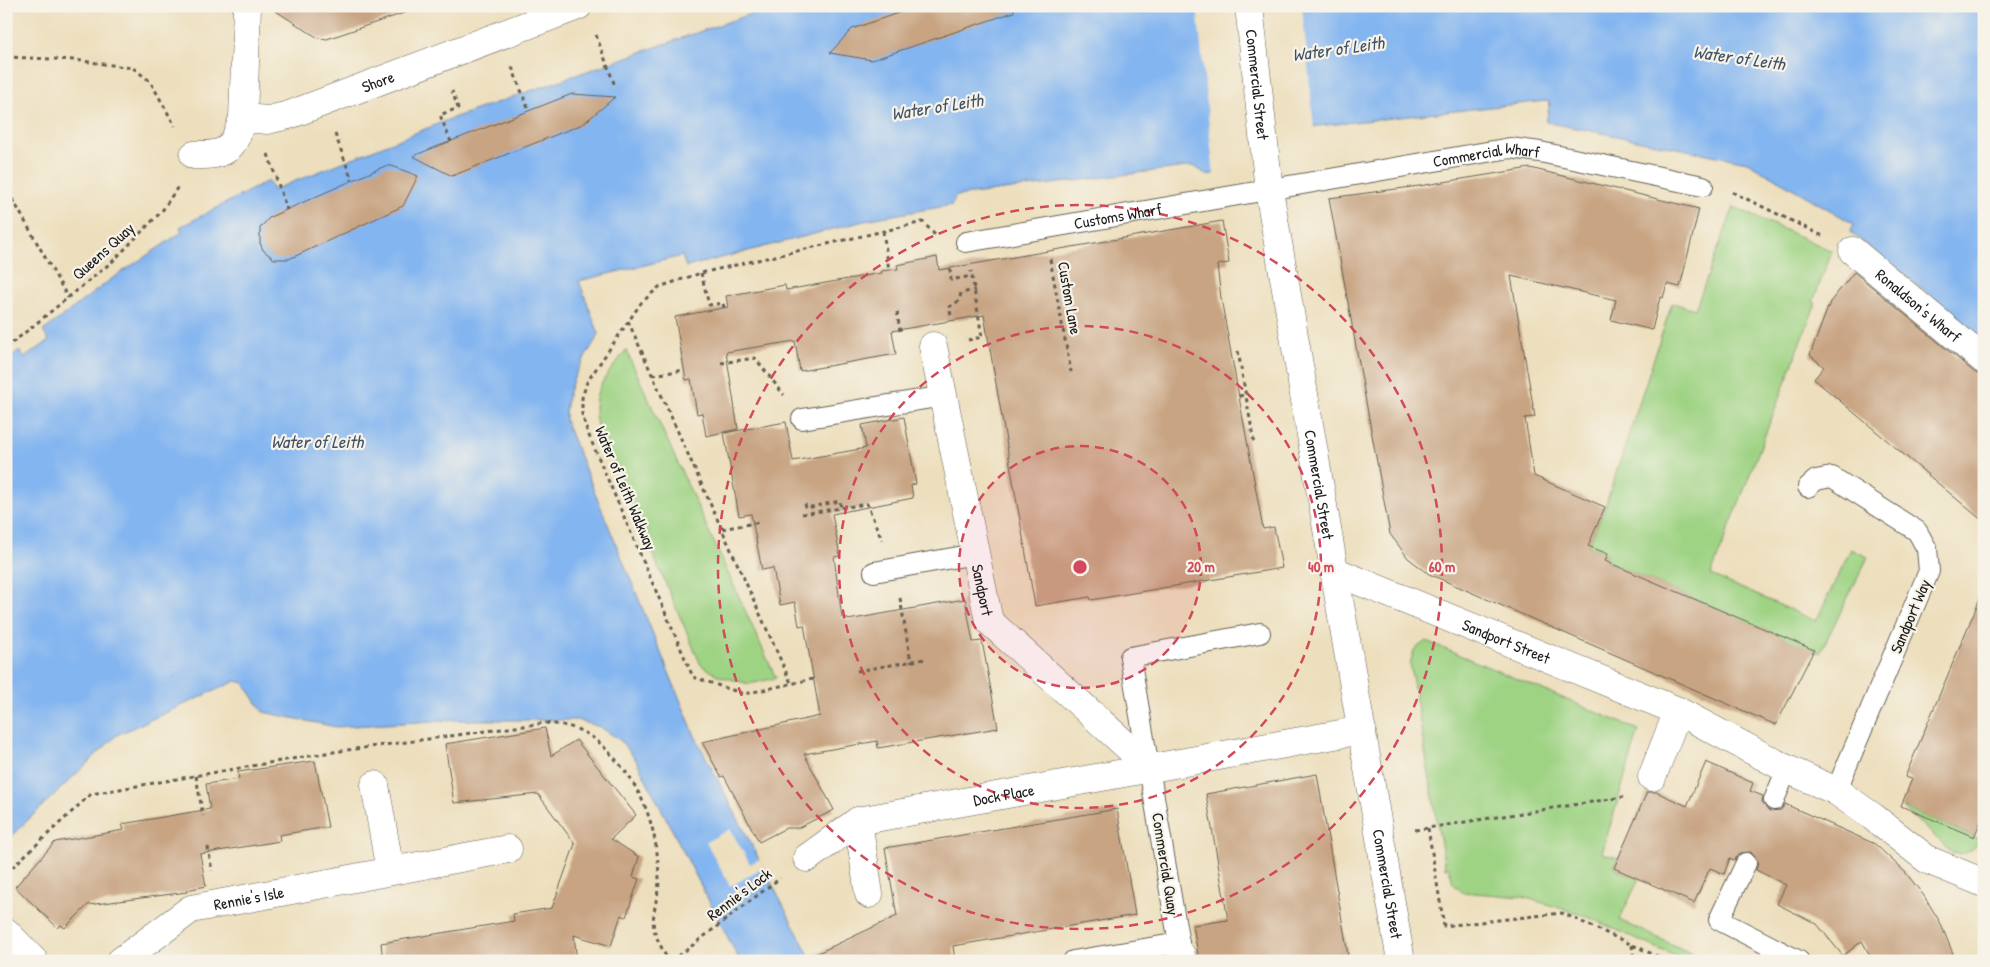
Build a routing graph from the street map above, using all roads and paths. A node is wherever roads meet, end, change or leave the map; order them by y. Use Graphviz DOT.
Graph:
graph roads {
  1 [pos="247,6"];
  2 [pos="578,6"];
  3 [pos="1249,6"];
  4 [pos="595,33"];
  5 [pos="500,36"];
  6 [pos="6,57"];
  7 [pos="439,58"];
  8 [pos="615,86"];
  9 [pos="324,102"];
  10 [pos="528,111"];
  11 [pos="250,119"];
  12 [pos="451,142"];
  13 [pos="194,155"];
  14 [pos="6,176"];
  15 [pos="352,180"];
  16 [pos="1268,183"];
  17 [pos="1703,186"];
  18 [pos="287,210"];
  19 [pos="1045,229"];
  20 [pos="883,231"];
  21 [pos="966,242"];
  22 [pos="1853,251"];
  23 [pos="889,270"];
  24 [pos="701,273"];
  25 [pos="975,290"];
  26 [pos="68,298"];
  27 [pos="950,307"];
  28 [pos="724,308"];
  29 [pos="628,321"];
  30 [pos="933,346"];
  31 [pos="6,348"];
  32 [pos="1238,351"];
  33 [pos="1984,360"];
  34 [pos="721,363"];
  35 [pos="684,370"];
  36 [pos="1071,372"];
  37 [pos="653,375"];
  38 [pos="1245,395"];
  39 [pos="944,396"];
  40 [pos="1239,396"];
  41 [pos="802,419"];
  42 [pos="1254,442"];
  43 [pos="1808,487"];
  44 [pos="805,504"];
  45 [pos="841,508"];
  46 [pos="802,514"];
  47 [pos="760,522"];
  48 [pos="722,529"];
  49 [pos="975,554"];
  50 [pos="895,568"];
  51 [pos="1334,571"];
  52 [pos="874,572"];
  53 [pos="1260,632"];
  54 [pos="926,659"];
  55 [pos="911,662"];
  56 [pos="857,671"];
  57 [pos="813,678"];
  58 [pos="791,683"];
  59 [pos="1678,711"];
  60 [pos="1362,730"];
  61 [pos="1150,767"];
  62 [pos="1787,769"];
  63 [pos="196,776"];
  64 [pos="1652,777"];
  65 [pos="375,785"];
  66 [pos="1836,791"];
  67 [pos="1774,800"];
  68 [pos="202,816"];
  69 [pos="858,821"];
  70 [pos="1428,828"];
  71 [pos="1380,836"];
  72 [pos="508,850"];
  73 [pos="807,858"];
  74 [pos="1746,863"];
  75 [pos="390,871"];
  76 [pos="1984,883"];
  77 [pos="869,894"];
  78 [pos="6,932"];
  79 [pos="1632,944"];
  80 [pos="1181,953"];
  81 [pos="122,960"];
  82 [pos="1082,960"];
  83 [pos="34,961"];
  84 [pos="672,961"];
  85 [pos="1401,961"];
  86 [pos="1634,961"];
  87 [pos="1668,961"];
  88 [pos="1798,961"];
  1 -- 11 [label="street"];
  2 -- 5 [label="street, Shore"];
  3 -- 16 [label="street, Commercial Street"];
  4 -- 8 [label="path"];
  5 -- 7 [label="street, Shore"];
  5 -- 10 [label="path"];
  6 -- 13 [label="path"];
  7 -- 9 [label="street, Shore"];
  7 -- 12 [label="path"];
  9 -- 11 [label="street, Shore"];
  9 -- 15 [label="path"];
  11 -- 13 [label="street"];
  11 -- 18 [label="path"];
  13 -- 26 [label="path, Queens Quay"];
  14 -- 26 [label="path"];
  16 -- 17 [label="lane, Commercial Wharf"];
  16 -- 19 [label="lane, Customs Wharf"];
  16 -- 51 [label="street, Commercial Street"];
  17 -- 22 [label="path"];
  19 -- 21 [label="lane, Customs Wharf"];
  19 -- 36 [label="path, Custom Lane"];
  20 -- 21 [label="path, Water of Leith Walkway"];
  20 -- 23 [label="path"];
  20 -- 24 [label="path, Water of Leith Walkway"];
  21 -- 25 [label="path"];
  22 -- 33 [label="street, Ronaldson's Wharf"];
  24 -- 28 [label="path"];
  24 -- 29 [label="path, Water of Leith Walkway"];
  25 -- 27 [label="path"];
  25 -- 30 [label="path"];
  26 -- 31 [label="path, Queens Quay"];
  29 -- 37 [label="path"];
  29 -- 58 [label="path, Water of Leith Walkway"];
  30 -- 39 [label="street, Sandport"];
  32 -- 38 [label="path"];
  34 -- 41 [label="path"];
  35 -- 37 [label="path"];
  37 -- 48 [label="path"];
  38 -- 40 [label="path"];
  38 -- 42 [label="path"];
  39 -- 41 [label="lane"];
  39 -- 49 [label="street, Sandport"];
  43 -- 66 [label="lane, Sandport Way"];
  44 -- 45 [label="path"];
  45 -- 46 [label="path"];
  45 -- 50 [label="path"];
  47 -- 48 [label="path"];
  48 -- 58 [label="path"];
  49 -- 50 [label="lane"];
  49 -- 61 [label="street, Sandport"];
  50 -- 52 [label="lane"];
  50 -- 55 [label="path"];
  51 -- 59 [label="street, Sandport Street"];
  51 -- 60 [label="street, Commercial Street"];
  53 -- 61 [label="lane"];
  54 -- 55 [label="path"];
  55 -- 56 [label="path"];
  57 -- 58 [label="path, Water of Leith Walkway"];
  59 -- 62 [label="street, Sandport Street"];
  59 -- 64 [label="street"];
  60 -- 61 [label="street, Dock Place"];
  60 -- 71 [label="street, Commercial Street"];
  61 -- 69 [label="street, Dock Place"];
  61 -- 80 [label="lane, Commercial Quay"];
  62 -- 66 [label="street"];
  62 -- 67 [label="lane"];
  63 -- 68 [label="path"];
  64 -- 70 [label="path"];
  65 -- 75 [label="street"];
  66 -- 76 [label="street"];
  69 -- 73 [label="street, Dock Place"];
  69 -- 77 [label="street"];
  70 -- 71 [label="path"];
  70 -- 79 [label="path"];
  71 -- 85 [label="street, Commercial Street"];
  72 -- 75 [label="street, Rennie's Isle"];
  73 -- 84 [label="path, Rennie's Lock"];
  74 -- 88 [label="lane"];
  75 -- 81 [label="street, Rennie's Isle"];
  78 -- 83 [label="street"];
  79 -- 86 [label="path"];
  79 -- 87 [label="path"];
  80 -- 82 [label="lane"];
}
